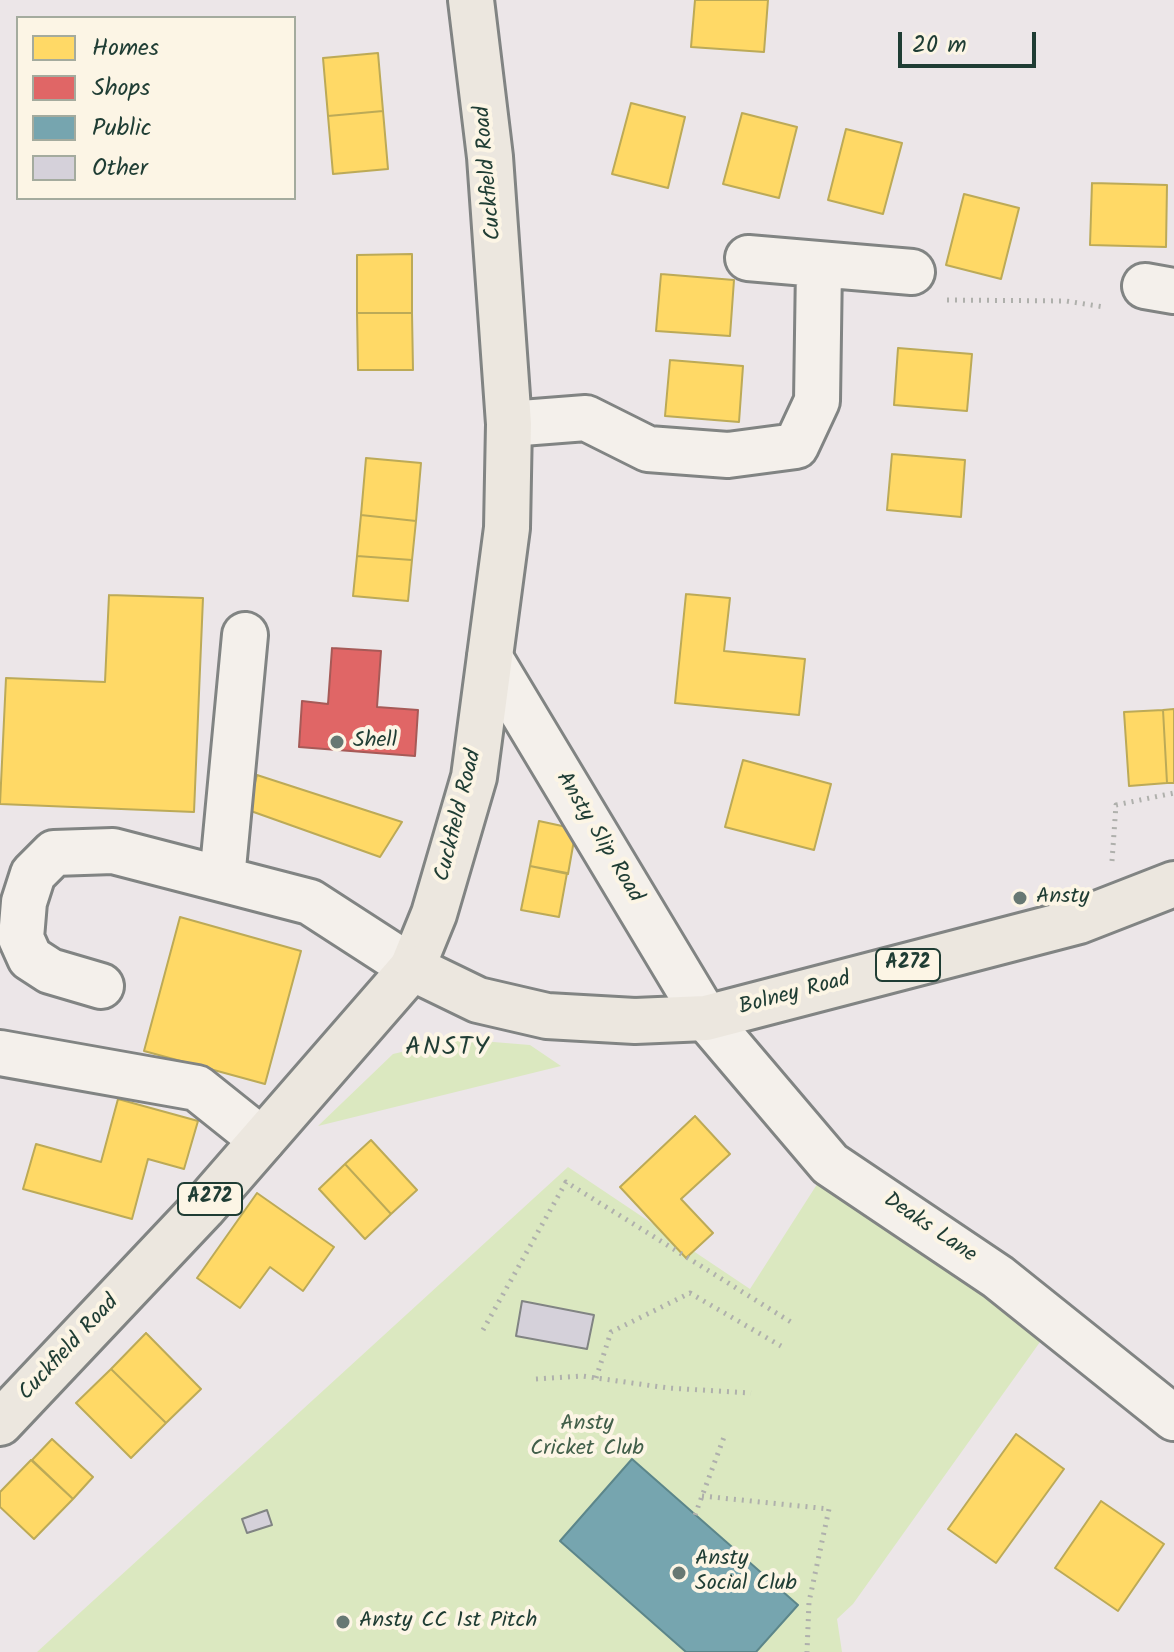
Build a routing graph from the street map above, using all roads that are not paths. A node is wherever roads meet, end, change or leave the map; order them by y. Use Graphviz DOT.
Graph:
graph roads {
  1 [pos="471,0"];
  2 [pos="748,258"];
  3 [pos="819,266"];
  4 [pos="912,272"];
  5 [pos="509,424"];
  6 [pos="245,635"];
  7 [pos="490,658"];
  8 [pos="222,879"];
  9 [pos="1174,884"];
  10 [pos="412,968"];
  11 [pos="101,986"];
  12 [pos="706,1018"];
  13 [pos="0,1053"];
  14 [pos="262,1140"];
  15 [pos="1174,1418"];
  16 [pos="0,1423"];
  1 -- 5 [label="main road, Cuckfield Road"];
  2 -- 3 [label="street"];
  3 -- 4 [label="street"];
  3 -- 5 [label="street"];
  5 -- 7 [label="main road, Cuckfield Road"];
  6 -- 8 [label="street"];
  7 -- 10 [label="main road, Cuckfield Road"];
  7 -- 12 [label="street, Ansty Slip Road"];
  8 -- 10 [label="street"];
  8 -- 11 [label="street"];
  9 -- 12 [label="main road, Bolney Road / A272"];
  10 -- 12 [label="main road, Bolney Road / A272"];
  10 -- 14 [label="main road, Cuckfield Road / A272"];
  12 -- 15 [label="street, Deaks Lane"];
  13 -- 14 [label="street"];
  14 -- 16 [label="main road, Cuckfield Road / A272"];
}
